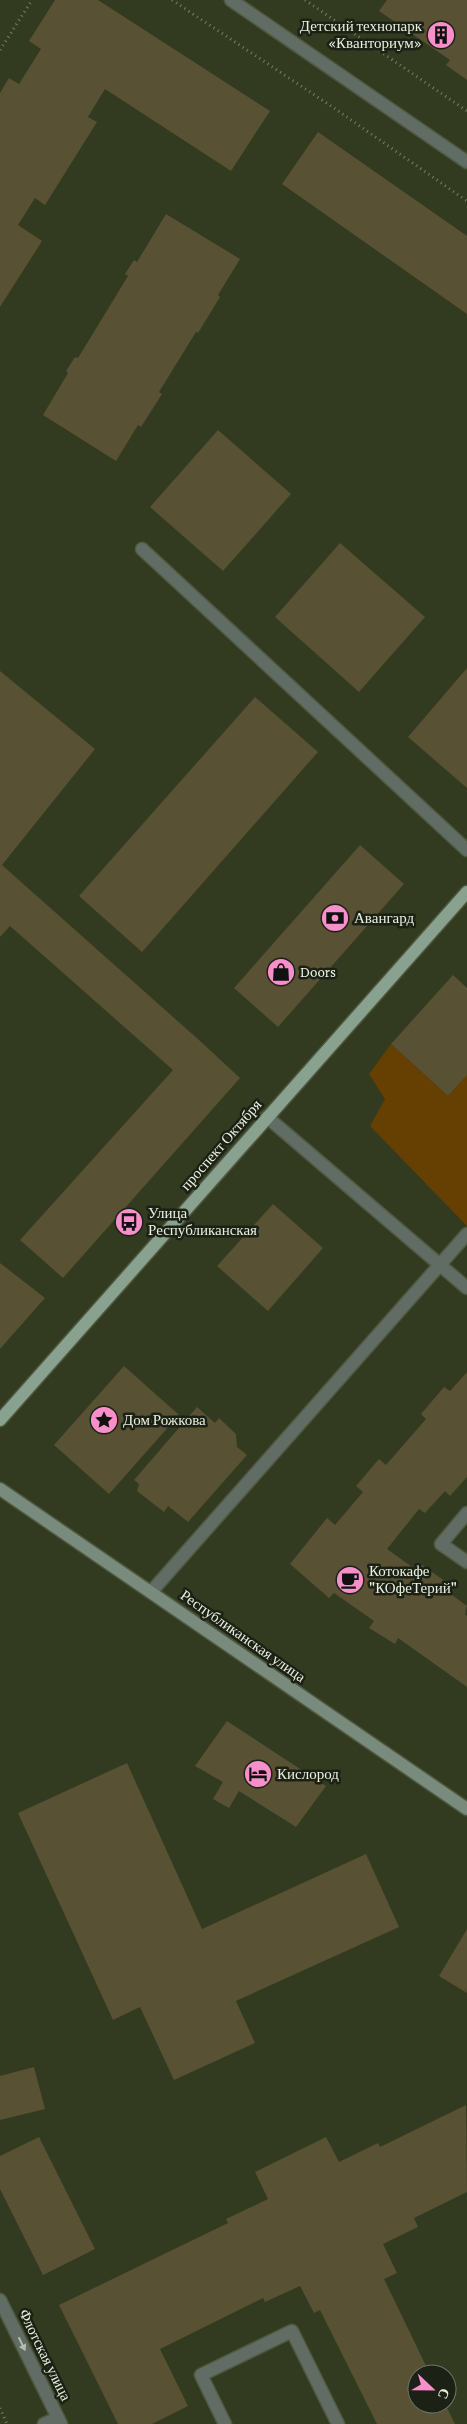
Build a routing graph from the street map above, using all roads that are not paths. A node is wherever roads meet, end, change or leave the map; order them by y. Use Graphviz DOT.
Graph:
graph roads {
  1 [pos="231,0"];
  2 [pos="467,162"];
  3 [pos="142,549"];
  4 [pos="467,850"];
  5 [pos="467,892"];
  6 [pos="267,1117"];
  7 [pos="467,1234"];
  8 [pos="440,1265"];
  9 [pos="467,1288"];
  10 [pos="0,1420"];
  11 [pos="0,1489"];
  12 [pos="467,1513"];
  13 [pos="467,1562"];
  14 [pos="151,1592"];
  15 [pos="467,1809"];
  16 [pos="0,2300"];
  17 [pos="59,2421"];
  18 [pos="44,2424"];
  19 [pos="225,2424"];
  20 [pos="338,2424"];
  1 -- 2 [label="street"];
  3 -- 4 [label="street"];
  5 -- 6 [label="main road, проспект Октября"];
  6 -- 8 [label="street"];
  6 -- 10 [label="main road, проспект Октября"];
  7 -- 8 [label="street"];
  8 -- 9 [label="street"];
  8 -- 14 [label="street"];
  11 -- 14 [label="main road, Республиканская улица"];
  12 -- 13 [label="street"];
  14 -- 15 [label="main road, Республиканская улица"];
  16 -- 17 [label="street, Флотская улица, one-way"];
  17 -- 18 [label="street"];
  19 -- 20 [label="street"];
}
